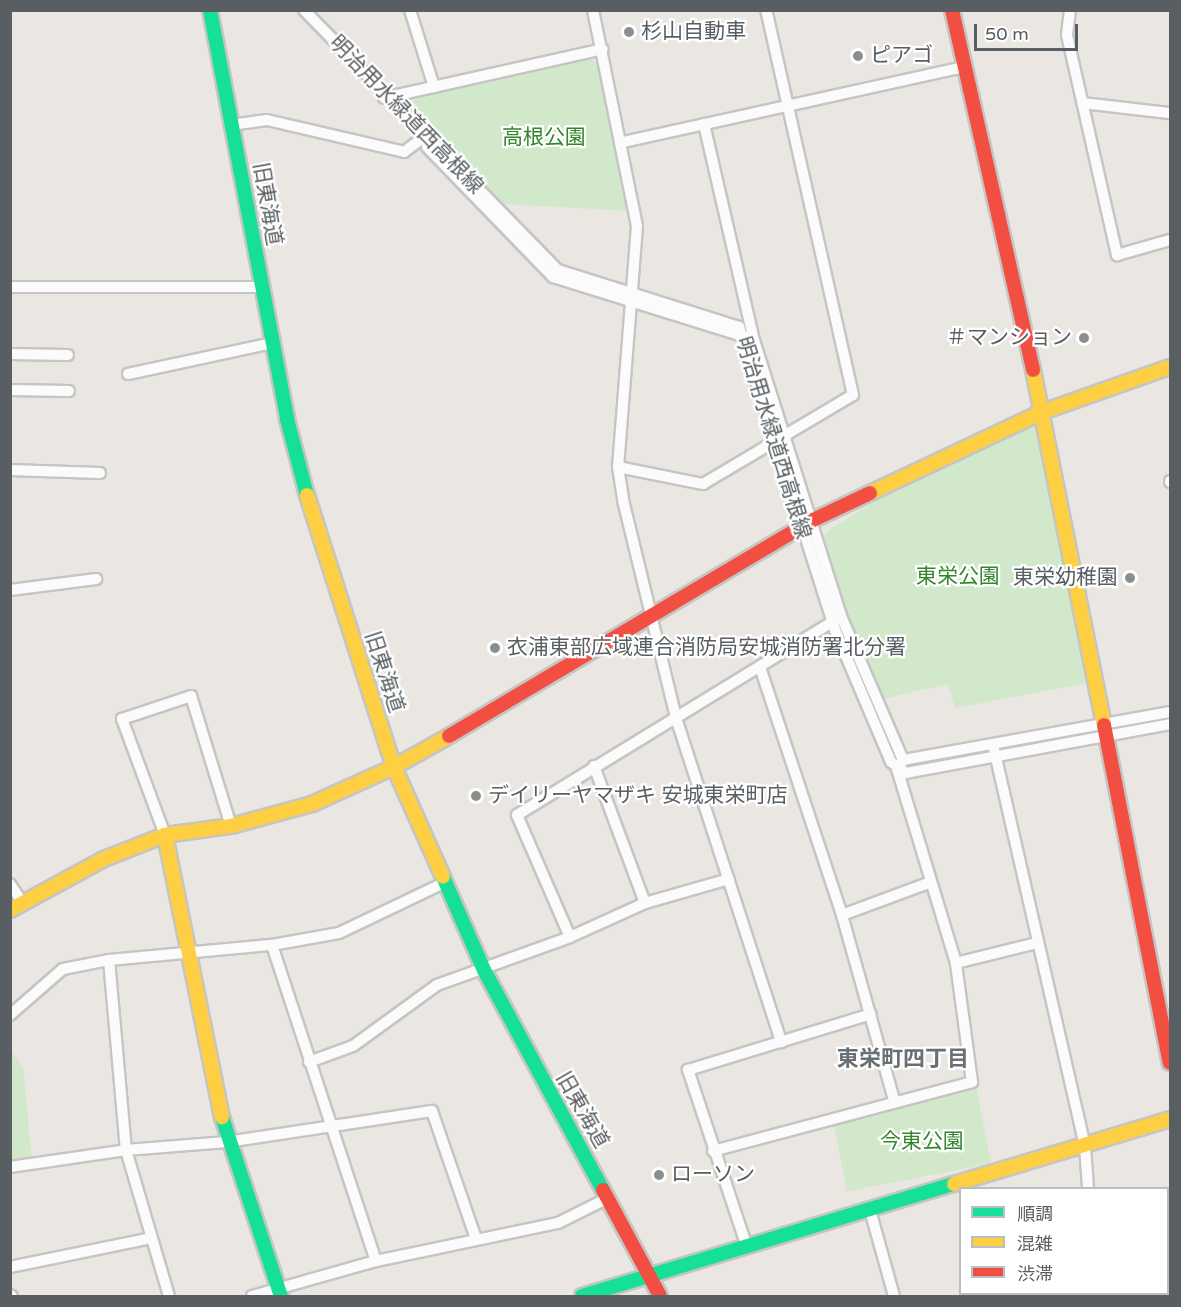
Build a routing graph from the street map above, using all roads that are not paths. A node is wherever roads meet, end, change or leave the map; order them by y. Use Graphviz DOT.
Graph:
graph roads {
  1 [pos="210,10"];
  2 [pos="296,10"];
  3 [pos="304,10"];
  4 [pos="410,10"];
  5 [pos="593,10"];
  6 [pos="766,10"];
  7 [pos="952,10"];
  8 [pos="1070,10"];
  9 [pos="603,49"];
  10 [pos="963,67"];
  11 [pos="434,87"];
  12 [pos="384,98"];
  13 [pos="1083,103"];
  14 [pos="788,105"];
  15 [pos="1170,113"];
  16 [pos="704,124"];
  17 [pos="231,125"];
  18 [pos="420,140"];
  19 [pos="623,142"];
  20 [pos="1170,240"];
  21 [pos="10,286"];
  22 [pos="261,287"];
  23 [pos="634,298"];
  24 [pos="741,336"];
  25 [pos="754,340"];
  26 [pos="272,343"];
  27 [pos="10,354"];
  28 [pos="68,355"];
  29 [pos="1170,367"];
  30 [pos="128,374"];
  31 [pos="10,390"];
  32 [pos="69,391"];
  33 [pos="1042,412"];
  34 [pos="785,437"];
  35 [pos="775,444"];
  36 [pos="618,467"];
  37 [pos="10,470"];
  38 [pos="100,473"];
  39 [pos="807,524"];
  40 [pos="96,579"];
  41 [pos="10,590"];
  42 [pos="651,615"];
  43 [pos="837,619"];
  44 [pos="760,667"];
  45 [pos="1170,712"];
  46 [pos="676,717"];
  47 [pos="1170,724"];
  48 [pos="1103,731"];
  49 [pos="994,751"];
  50 [pos="901,764"];
  51 [pos="594,766"];
  52 [pos="394,767"];
  53 [pos="231,826"];
  54 [pos="165,835"];
  55 [pos="729,879"];
  56 [pos="931,882"];
  57 [pos="10,884"];
  58 [pos="444,884"];
  59 [pos="645,903"];
  60 [pos="16,906"];
  61 [pos="842,915"];
  62 [pos="570,936"];
  63 [pos="1037,943"];
  64 [pos="272,945"];
  65 [pos="186,952"];
  66 [pos="109,960"];
  67 [pos="956,963"];
  68 [pos="484,970"];
  69 [pos="872,1014"];
  70 [pos="10,1015"];
  71 [pos="781,1042"];
  72 [pos="309,1062"];
  73 [pos="1170,1063"];
  74 [pos="895,1103"];
  75 [pos="1170,1119"];
  76 [pos="331,1124"];
  77 [pos="227,1142"];
  78 [pos="1085,1146"];
  79 [pos="126,1150"];
  80 [pos="713,1151"];
  81 [pos="10,1167"];
  82 [pos="1088,1187"];
  83 [pos="608,1198"];
  84 [pos="870,1210"];
  85 [pos="151,1238"];
  86 [pos="476,1239"];
  87 [pos="747,1247"];
  88 [pos="376,1261"];
  89 [pos="10,1267"];
  90 [pos="651,1276"];
  91 [pos="280,1293"];
  92 [pos="169,1296"];
  93 [pos="252,1296"];
  94 [pos="582,1296"];
  95 [pos="660,1296"];
  96 [pos="894,1296"];
  1 -- 17 [label="street, 旧東海道"];
  2 -- 12 [label="street"];
  3 -- 12 [label="street, 明治用水緑道西高根線"];
  4 -- 11 [label="street"];
  5 -- 9 [label="street"];
  6 -- 14 [label="street"];
  7 -- 10 [label="street"];
  8 -- 13 [label="street"];
  9 -- 11 [label="street"];
  9 -- 19 [label="street"];
  10 -- 14 [label="street"];
  10 -- 33 [label="street"];
  11 -- 12 [label="street"];
  12 -- 18 [label="street"];
  12 -- 23 [label="street, 明治用水緑道西高根線"];
  13 -- 15 [label="street"];
  13 -- 20 [label="street"];
  14 -- 16 [label="street"];
  14 -- 34 [label="street"];
  16 -- 19 [label="street"];
  16 -- 25 [label="street"];
  17 -- 18 [label="street"];
  17 -- 22 [label="street, 旧東海道"];
  18 -- 23 [label="street"];
  19 -- 23 [label="street"];
  21 -- 22 [label="street"];
  22 -- 26 [label="street, 旧東海道"];
  23 -- 24 [label="street"];
  23 -- 36 [label="street"];
  24 -- 25 [label="street"];
  24 -- 35 [label="street, 明治用水緑道西高根線"];
  25 -- 34 [label="street"];
  26 -- 30 [label="street"];
  26 -- 52 [label="street, 旧東海道"];
  27 -- 28 [label="street"];
  29 -- 33 [label="street"];
  31 -- 32 [label="street"];
  33 -- 39 [label="street"];
  33 -- 48 [label="street"];
  34 -- 35 [label="street"];
  34 -- 39 [label="street"];
  35 -- 36 [label="street"];
  35 -- 39 [label="street, 明治用水緑道西高根線"];
  36 -- 42 [label="street"];
  37 -- 38 [label="street"];
  39 -- 42 [label="street"];
  39 -- 43 [label="street, 明治用水緑道西高根線"];
  40 -- 41 [label="street"];
  42 -- 46 [label="street"];
  42 -- 52 [label="street"];
  43 -- 44 [label="street"];
  43 -- 50 [label="street, 明治用水緑道西高根線"];
  44 -- 46 [label="street"];
  44 -- 61 [label="street"];
  45 -- 48 [label="street"];
  46 -- 51 [label="street"];
  46 -- 55 [label="street"];
  47 -- 48 [label="street"];
  48 -- 49 [label="street"];
  48 -- 73 [label="street"];
  49 -- 50 [label="street"];
  49 -- 63 [label="street"];
  50 -- 56 [label="street, 明治用水緑道西高根線"];
  51 -- 59 [label="street"];
  51 -- 62 [label="street"];
  52 -- 53 [label="street"];
  52 -- 58 [label="street, 旧東海道"];
  53 -- 54 [label="street"];
  53 -- 54 [label="street"];
  54 -- 60 [label="street"];
  54 -- 65 [label="street"];
  55 -- 59 [label="street"];
  55 -- 71 [label="street"];
  56 -- 61 [label="street"];
  56 -- 67 [label="street, 明治用水緑道西高根線"];
  57 -- 60 [label="street"];
  58 -- 64 [label="street"];
  58 -- 68 [label="street, 旧東海道"];
  59 -- 62 [label="street"];
  61 -- 69 [label="street"];
  62 -- 68 [label="street"];
  63 -- 67 [label="street"];
  63 -- 78 [label="street"];
  64 -- 65 [label="street"];
  64 -- 72 [label="street"];
  65 -- 66 [label="street"];
  65 -- 77 [label="street"];
  66 -- 70 [label="street"];
  66 -- 79 [label="street"];
  67 -- 74 [label="street, 明治用水緑道西高根線"];
  68 -- 72 [label="street"];
  68 -- 83 [label="street, 旧東海道"];
  69 -- 71 [label="street"];
  69 -- 74 [label="street"];
  71 -- 80 [label="street"];
  72 -- 76 [label="street"];
  74 -- 80 [label="street"];
  75 -- 78 [label="street"];
  76 -- 77 [label="street"];
  76 -- 86 [label="street"];
  76 -- 88 [label="street"];
  77 -- 79 [label="street"];
  77 -- 91 [label="street"];
  78 -- 82 [label="street"];
  78 -- 84 [label="street"];
  79 -- 81 [label="street"];
  79 -- 85 [label="street"];
  80 -- 87 [label="street"];
  83 -- 86 [label="street"];
  83 -- 90 [label="street, 旧東海道"];
  84 -- 87 [label="street"];
  84 -- 96 [label="street"];
  85 -- 89 [label="street"];
  85 -- 92 [label="street"];
  86 -- 88 [label="street"];
  87 -- 90 [label="street"];
  88 -- 91 [label="street"];
  90 -- 94 [label="street"];
  90 -- 95 [label="street, 旧東海道"];
  91 -- 93 [label="street"];
}
